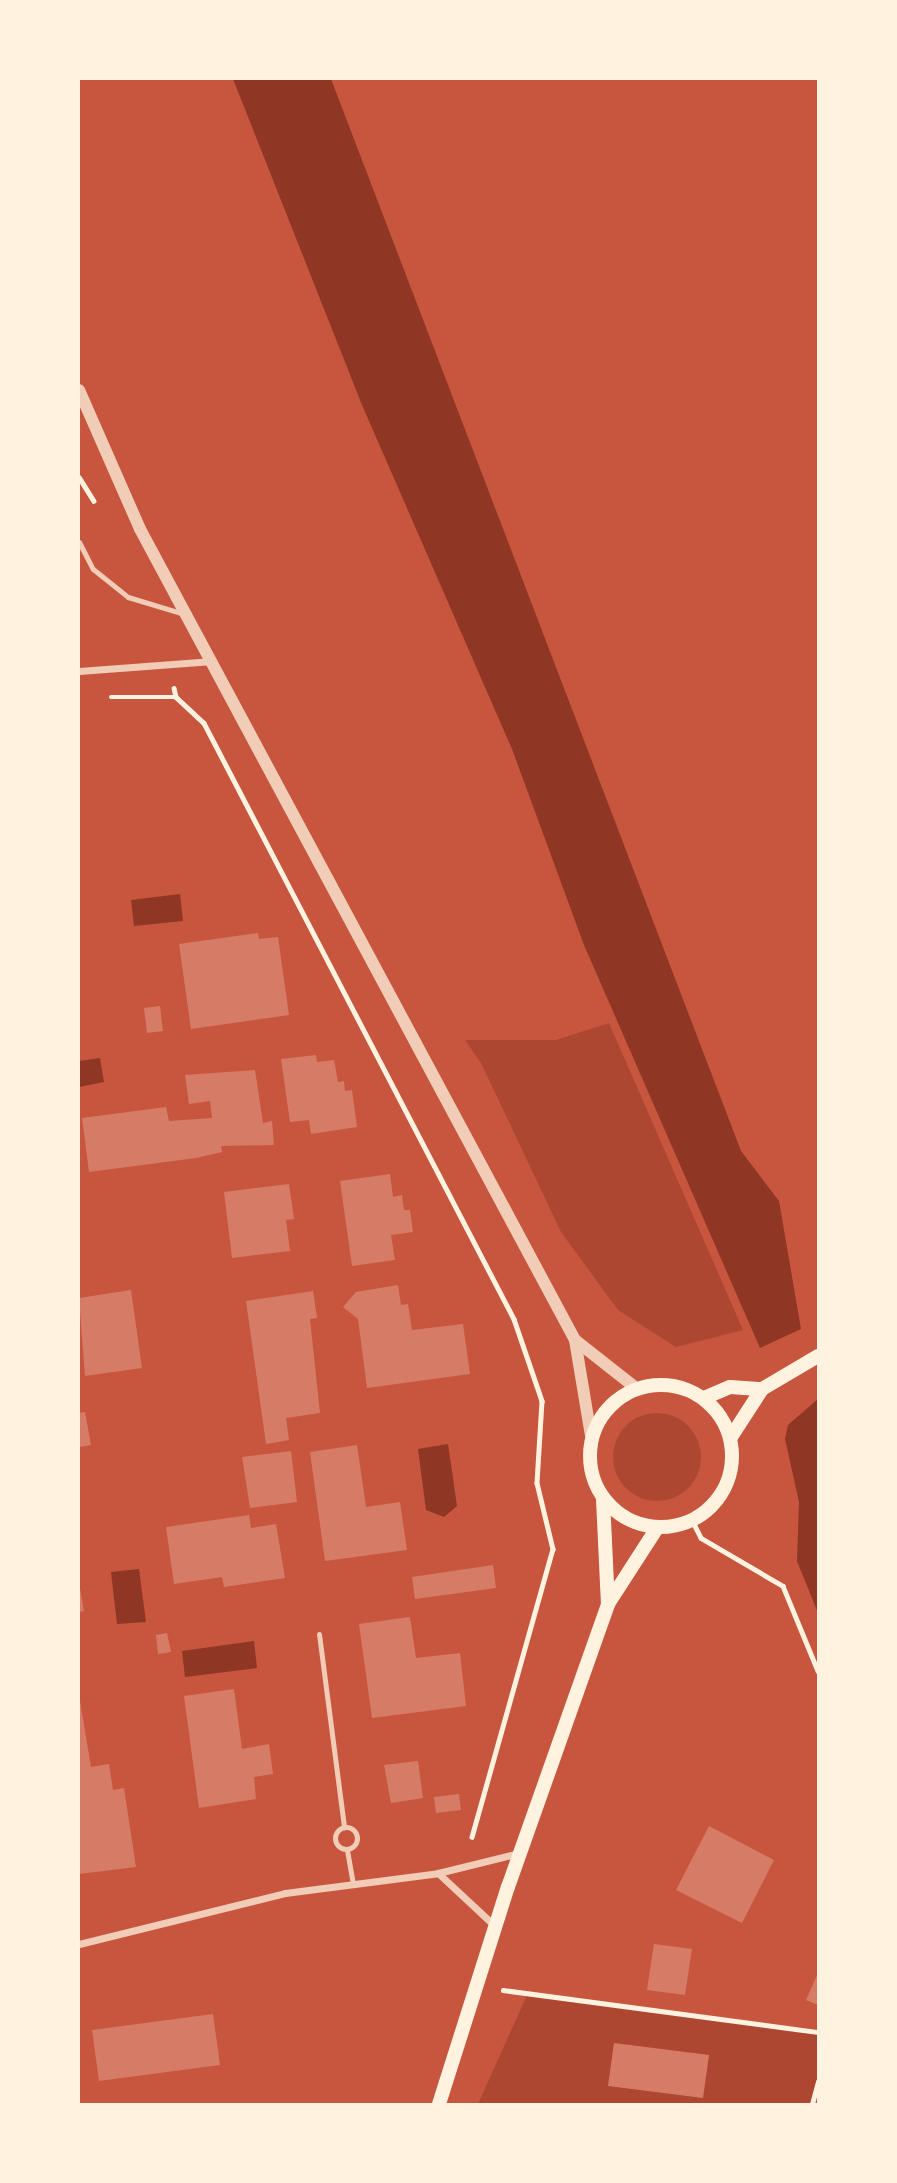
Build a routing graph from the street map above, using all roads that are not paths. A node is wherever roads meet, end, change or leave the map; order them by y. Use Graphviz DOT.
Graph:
graph roads {
  1 [pos="79,390"];
  2 [pos="79,542"];
  3 [pos="190,616"];
  4 [pos="213,661"];
  5 [pos="79,671"];
  6 [pos="575,1340"];
  7 [pos="818,1356"];
  8 [pos="636,1388"];
  9 [pos="762,1389"];
  10 [pos="704,1398"];
  11 [pos="592,1436"];
  12 [pos="731,1437"];
  13 [pos="603,1499"];
  14 [pos="657,1528"];
  15 [pos="608,1604"];
  16 [pos="319,1634"];
  17 [pos="344,1827"];
  18 [pos="347,1850"];
  19 [pos="521,1852"];
  20 [pos="438,1873"];
  21 [pos="353,1883"];
  22 [pos="495,1927"];
  23 [pos="79,1944"];
  24 [pos="439,2104"];
  1 -- 3 [label="street"];
  2 -- 3 [label="lane"];
  3 -- 4 [label="street"];
  4 -- 5 [label="street"];
  4 -- 6 [label="street"];
  6 -- 8 [label="street"];
  6 -- 11 [label="street"];
  7 -- 9 [label="main road"];
  8 -- 10 [label="main road"];
  8 -- 11 [label="main road"];
  9 -- 10 [label="main road"];
  9 -- 12 [label="main road"];
  10 -- 12 [label="main road"];
  11 -- 13 [label="main road"];
  12 -- 14 [label="main road"];
  13 -- 14 [label="main road"];
  13 -- 15 [label="main road"];
  14 -- 15 [label="main road"];
  15 -- 19 [label="main road"];
  16 -- 17 [label="lane"];
  17 -- 18 [label="lane"];
  17 -- 18 [label="lane"];
  18 -- 21 [label="lane"];
  19 -- 20 [label="street"];
  19 -- 22 [label="main road"];
  20 -- 21 [label="street"];
  20 -- 22 [label="street"];
  21 -- 23 [label="street"];
  22 -- 24 [label="main road"];
}
